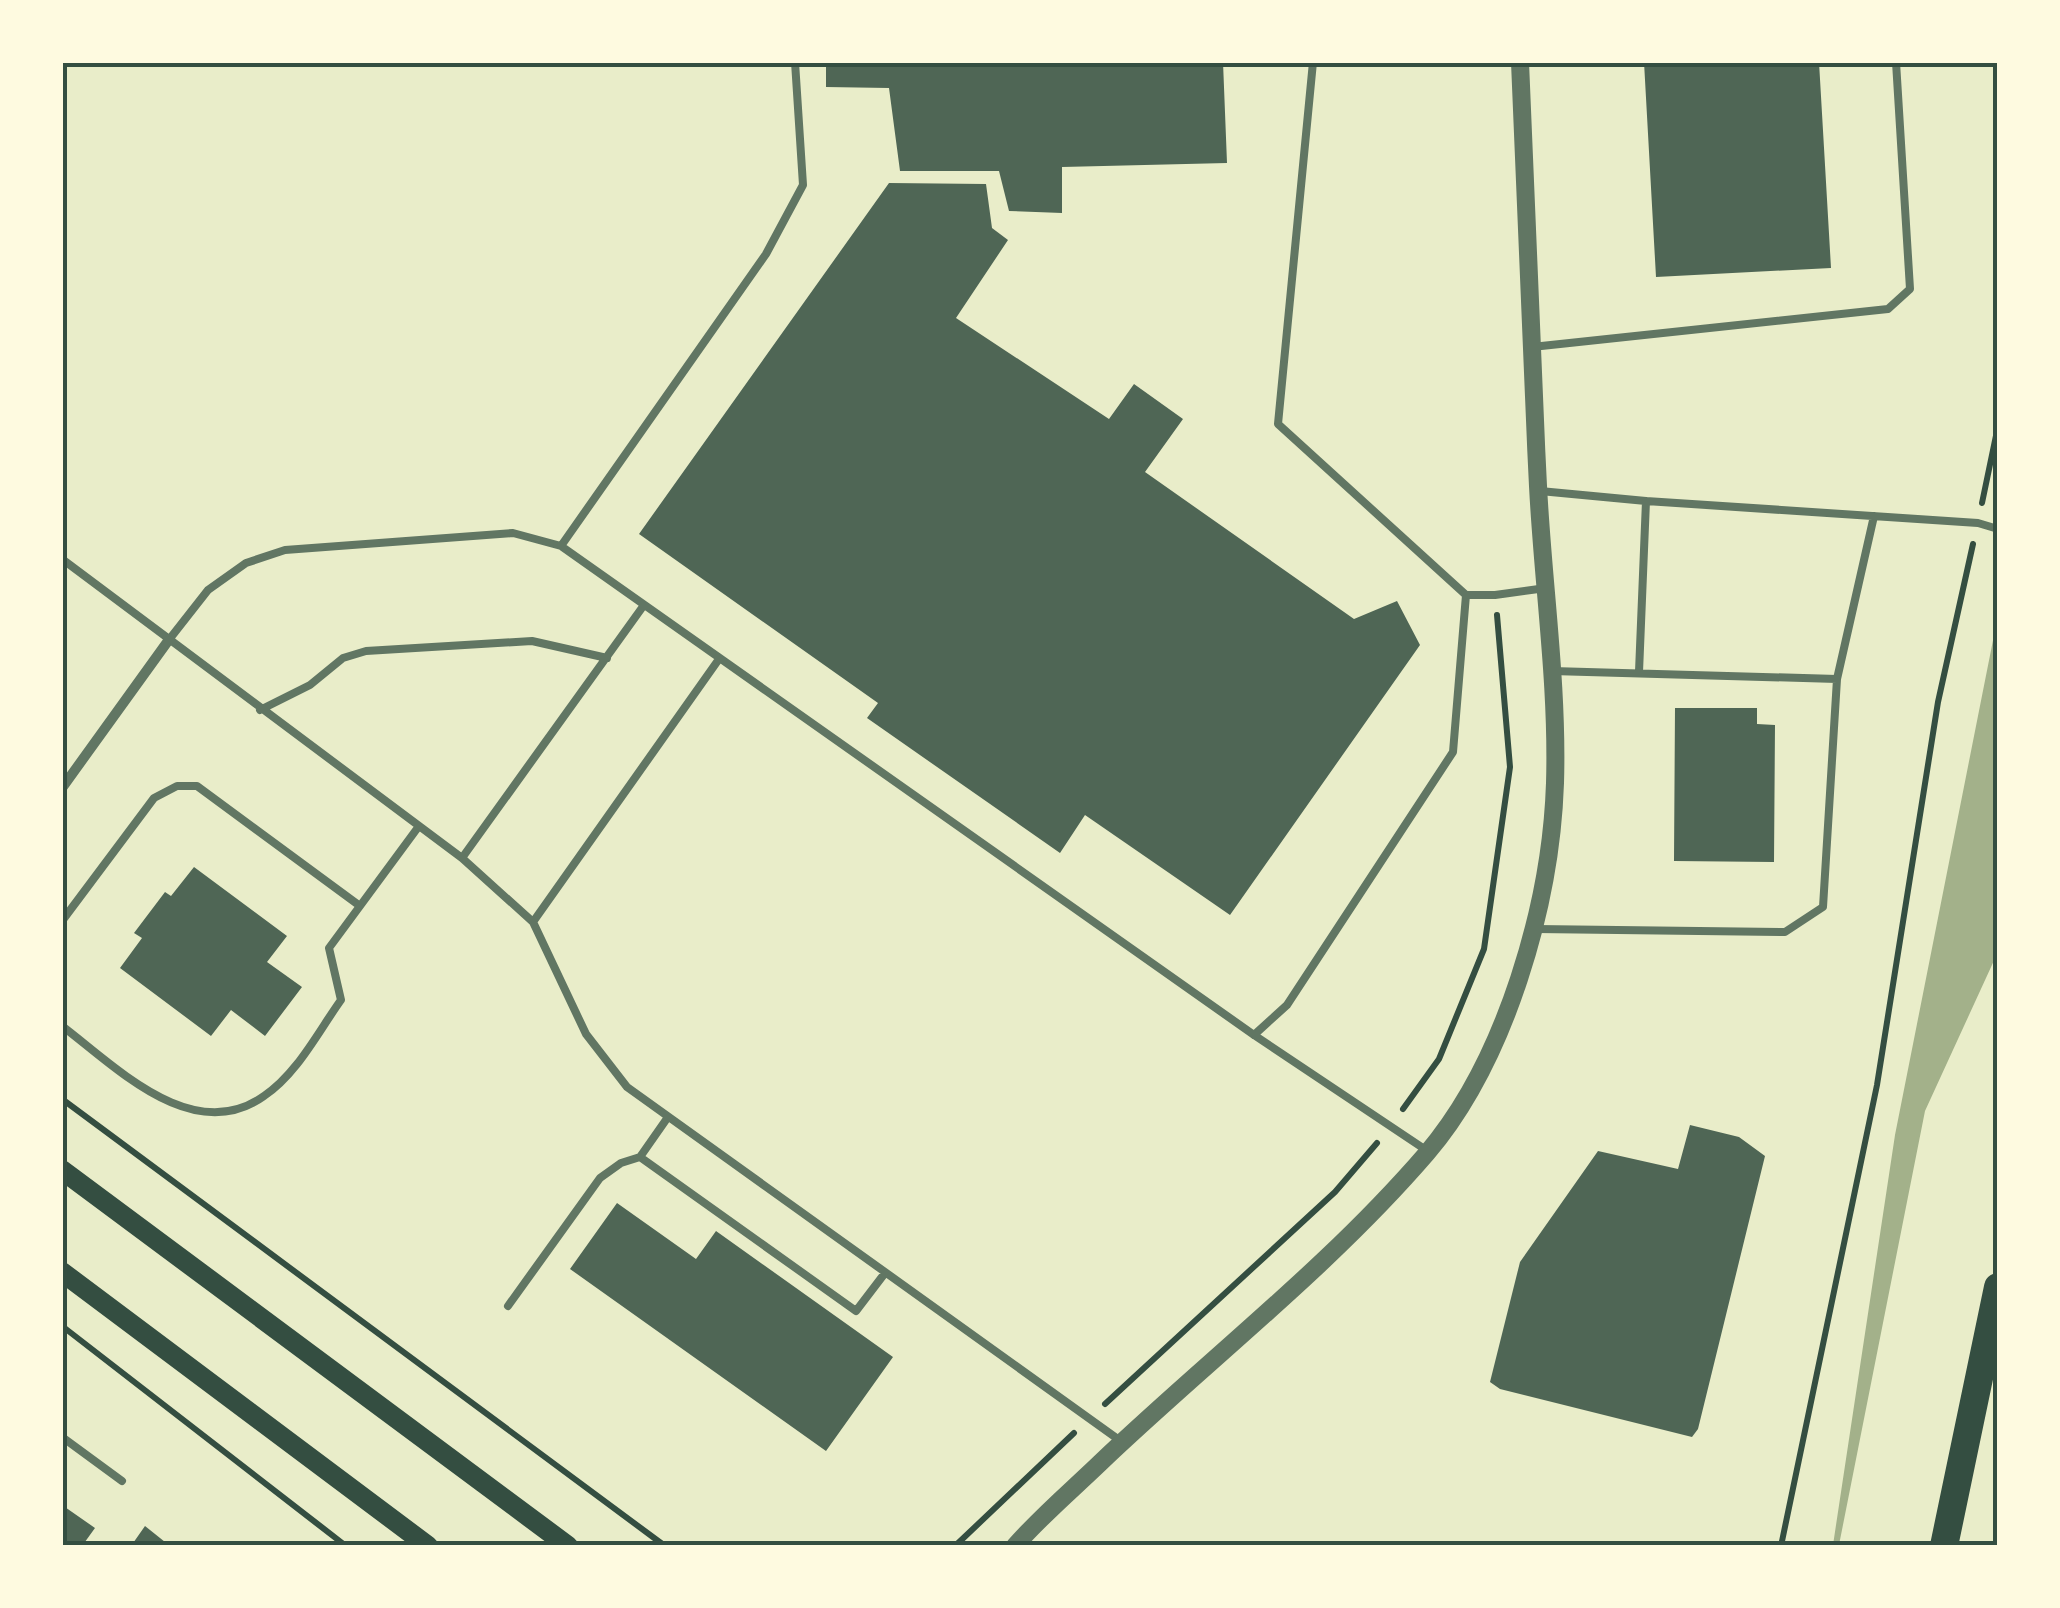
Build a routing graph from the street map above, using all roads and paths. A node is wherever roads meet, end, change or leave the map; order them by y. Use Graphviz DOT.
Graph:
graph roads {
  1 [pos="795,62"];
  2 [pos="1313,62"];
  3 [pos="1520,62"];
  4 [pos="1896,62"];
  5 [pos="1532,347"];
  6 [pos="1998,426"];
  7 [pos="1538,491"];
  8 [pos="1646,501"];
  9 [pos="1874,516"];
  10 [pos="1978,523"];
  11 [pos="1998,528"];
  12 [pos="561,546"];
  13 [pos="62,559"];
  14 [pos="1546,588"];
  15 [pos="1466,595"];
  16 [pos="1495,595"];
  17 [pos="644,605"];
  18 [pos="168,640"];
  19 [pos="607,658"];
  20 [pos="718,659"];
  21 [pos="1552,670"];
  22 [pos="1639,672"];
  23 [pos="1837,679"];
  24 [pos="260,710"];
  25 [pos="62,788"];
  26 [pos="419,826"];
  27 [pos="462,858"];
  28 [pos="360,906"];
  29 [pos="62,921"];
  30 [pos="533,922"];
  31 [pos="1531,929"];
  32 [pos="62,1026"];
  33 [pos="1254,1034"];
  34 [pos="62,1100"];
  35 [pos="668,1117"];
  36 [pos="1390,1126"];
  37 [pos="1429,1151"];
  38 [pos="640,1157"];
  39 [pos="62,1170"];
  40 [pos="62,1272"];
  41 [pos="885,1273"];
  42 [pos="1998,1286"];
  43 [pos="508,1306"];
  44 [pos="62,1326"];
  45 [pos="1090,1419"];
  46 [pos="62,1436"];
  47 [pos="1122,1442"];
  48 [pos="122,1481"];
  49 [pos="346,1546"];
  50 [pos="428,1546"];
  51 [pos="568,1546"];
  52 [pos="665,1546"];
  53 [pos="955,1546"];
  54 [pos="1015,1546"];
  55 [pos="1782,1546"];
  56 [pos="1944,1546"];
  1 -- 12 [label="lane"];
  2 -- 15 [label="lane"];
  3 -- 5 [label="street"];
  4 -- 5 [label="lane"];
  5 -- 7 [label="street"];
  6 -- 10 [label="path"];
  7 -- 8 [label="lane"];
  7 -- 14 [label="street"];
  8 -- 9 [label="lane"];
  8 -- 22 [label="lane"];
  9 -- 10 [label="lane"];
  9 -- 23 [label="lane"];
  10 -- 11 [label="lane"];
  10 -- 55 [label="path"];
  12 -- 17 [label="lane"];
  12 -- 18 [label="lane"];
  13 -- 18 [label="lane"];
  14 -- 16 [label="lane"];
  14 -- 21 [label="street"];
  15 -- 16 [label="lane"];
  15 -- 33 [label="lane"];
  16 -- 36 [label="path"];
  17 -- 19 [label="lane"];
  17 -- 20 [label="lane"];
  18 -- 24 [label="lane"];
  18 -- 25 [label="street"];
  19 -- 24 [label="lane"];
  19 -- 27 [label="lane"];
  20 -- 30 [label="lane"];
  20 -- 33 [label="lane"];
  21 -- 22 [label="lane"];
  21 -- 31 [label="street"];
  22 -- 23 [label="lane"];
  23 -- 31 [label="lane"];
  24 -- 26 [label="lane"];
  26 -- 27 [label="lane"];
  26 -- 28 [label="lane"];
  27 -- 30 [label="lane"];
  28 -- 29 [label="lane"];
  28 -- 32 [label="lane"];
  30 -- 35 [label="lane"];
  31 -- 37 [label="street"];
  33 -- 36 [label="lane"];
  34 -- 52 [label="path"];
  35 -- 38 [label="lane"];
  35 -- 41 [label="lane"];
  36 -- 37 [label="lane"];
  36 -- 45 [label="path"];
  37 -- 47 [label="street"];
  38 -- 41 [label="lane"];
  38 -- 43 [label="lane"];
  39 -- 51 [label="main road"];
  40 -- 50 [label="main road"];
  41 -- 45 [label="lane"];
  42 -- 56 [label="highway"];
  44 -- 49 [label="path"];
  45 -- 47 [label="lane"];
  45 -- 53 [label="path"];
  46 -- 48 [label="lane"];
  47 -- 54 [label="street"];
}
